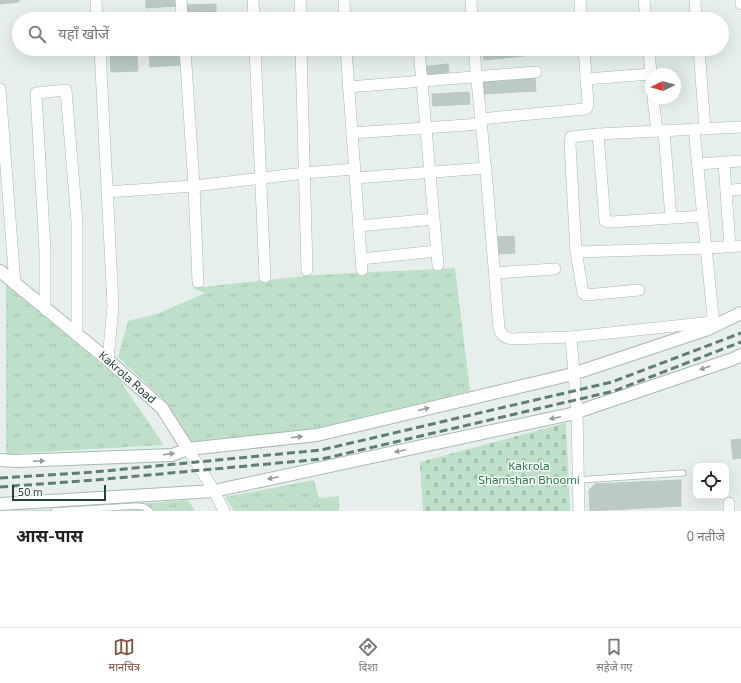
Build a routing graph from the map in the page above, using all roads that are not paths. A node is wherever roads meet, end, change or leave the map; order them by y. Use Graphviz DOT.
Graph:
graph roads {
  1 [pos="96,0"];
  2 [pos="181,0"];
  3 [pos="253,0"];
  4 [pos="300,0"];
  5 [pos="344,0"];
  6 [pos="471,0"];
  7 [pos="580,0"];
  8 [pos="644,0"];
  9 [pos="695,0"];
  10 [pos="741,0"];
  11 [pos="741,4"];
  12 [pos="97,12"];
  13 [pos="182,12"];
  14 [pos="254,12"];
  15 [pos="301,12"];
  16 [pos="345,12"];
  17 [pos="472,12"];
  18 [pos="581,12"];
  19 [pos="645,12"];
  20 [pos="696,12"];
  21 [pos="100,56"];
  22 [pos="185,56"];
  23 [pos="255,56"];
  24 [pos="301,56"];
  25 [pos="346,56"];
  26 [pos="420,56"];
  27 [pos="475,56"];
  28 [pos="584,56"];
  29 [pos="650,56"];
  30 [pos="700,56"];
  31 [pos="651,68"];
  32 [pos="536,72"];
  33 [pos="645,74"];
  34 [pos="476,76"];
  35 [pos="586,79"];
  36 [pos="422,81"];
  37 [pos="348,87"];
  38 [pos="0,89"];
  39 [pos="654,104"];
  40 [pos="480,121"];
  41 [pos="425,128"];
  42 [pos="741,128"];
  43 [pos="694,129"];
  44 [pos="705,129"];
  45 [pos="660,131"];
  46 [pos="352,133"];
  47 [pos="598,134"];
  48 [pos="741,161"];
  49 [pos="724,162"];
  50 [pos="698,164"];
  51 [pos="486,168"];
  52 [pos="429,172"];
  53 [pos="305,173"];
  54 [pos="355,174"];
  55 [pos="261,178"];
  56 [pos="194,186"];
  57 [pos="741,190"];
  58 [pos="726,191"];
  59 [pos="107,192"];
  60 [pos="703,216"];
  61 [pos="671,218"];
  62 [pos="434,220"];
  63 [pos="359,226"];
  64 [pos="736,246"];
  65 [pos="706,248"];
  66 [pos="436,251"];
  67 [pos="576,252"];
  68 [pos="438,265"];
  69 [pos="555,269"];
  70 [pos="307,270"];
  71 [pos="0,271"];
  72 [pos="495,273"];
  73 [pos="265,277"];
  74 [pos="198,282"];
  75 [pos="15,284"];
  76 [pos="639,290"];
  77 [pos="44,309"];
  78 [pos="741,313"];
  79 [pos="714,324"];
  80 [pos="77,335"];
  81 [pos="571,337"];
  82 [pos="741,355"];
  83 [pos="108,360"];
  84 [pos="573,374"];
  85 [pos="577,412"];
  86 [pos="188,449"];
  87 [pos="0,460"];
  88 [pos="683,473"];
  89 [pos="578,480"];
  90 [pos="214,491"];
  91 [pos="0,504"];
  92 [pos="54,511"];
  93 [pos="150,511"];
  94 [pos="224,511"];
  95 [pos="578,511"];
  1 -- 12 [label="street"];
  2 -- 13 [label="street"];
  3 -- 14 [label="street"];
  4 -- 15 [label="street"];
  5 -- 16 [label="street"];
  6 -- 17 [label="street"];
  7 -- 18 [label="street"];
  8 -- 19 [label="street"];
  9 -- 20 [label="street"];
  10 -- 11 [label="street"];
  21 -- 59 [label="street"];
  22 -- 56 [label="street"];
  23 -- 55 [label="street"];
  24 -- 53 [label="street"];
  25 -- 37 [label="street"];
  26 -- 36 [label="street"];
  27 -- 34 [label="street"];
  28 -- 35 [label="street"];
  29 -- 31 [label="street"];
  30 -- 44 [label="street"];
  32 -- 34 [label="street"];
  33 -- 35 [label="street"];
  34 -- 36 [label="street"];
  34 -- 40 [label="street"];
  35 -- 40 [label="street"];
  36 -- 37 [label="street"];
  36 -- 41 [label="street"];
  37 -- 46 [label="street"];
  38 -- 75 [label="street"];
  39 -- 45 [label="street"];
  40 -- 41 [label="street"];
  40 -- 51 [label="street"];
  41 -- 46 [label="street"];
  41 -- 52 [label="street"];
  42 -- 44 [label="street"];
  43 -- 44 [label="street"];
  43 -- 45 [label="street"];
  43 -- 50 [label="street"];
  45 -- 47 [label="street"];
  45 -- 61 [label="street"];
  46 -- 54 [label="street"];
  47 -- 61 [label="street"];
  47 -- 67 [label="street"];
  48 -- 49 [label="street"];
  49 -- 50 [label="street"];
  49 -- 58 [label="street"];
  50 -- 60 [label="street"];
  51 -- 52 [label="street"];
  51 -- 72 [label="street"];
  52 -- 54 [label="street"];
  52 -- 62 [label="street"];
  53 -- 54 [label="street"];
  53 -- 55 [label="street"];
  53 -- 70 [label="street"];
  54 -- 63 [label="street"];
  55 -- 56 [label="street"];
  55 -- 73 [label="street"];
  56 -- 59 [label="street"];
  56 -- 74 [label="street"];
  57 -- 58 [label="street"];
  58 -- 64 [label="street"];
  59 -- 83 [label="street"];
  60 -- 61 [label="street"];
  60 -- 65 [label="street"];
  62 -- 63 [label="street"];
  62 -- 66 [label="street"];
  63 -- 66 [label="street"];
  64 -- 65 [label="street"];
  65 -- 67 [label="street"];
  65 -- 79 [label="street"];
  66 -- 68 [label="street"];
  67 -- 76 [label="street"];
  69 -- 72 [label="street"];
  71 -- 75 [label="street, Kakrola Road"];
  72 -- 81 [label="street"];
  75 -- 77 [label="street, Kakrola Road"];
  77 -- 80 [label="street, Kakrola Road"];
  77 -- 80 [label="street"];
  78 -- 79 [label="street"];
  79 -- 81 [label="street"];
  79 -- 84 [label="street"];
  80 -- 83 [label="street, Kakrola Road"];
  81 -- 84 [label="street"];
  82 -- 85 [label="street, one-way"];
  83 -- 86 [label="street, Kakrola Road"];
  84 -- 85 [label="street"];
  86 -- 84 [label="street, one-way"];
  85 -- 89 [label="street"];
  85 -- 90 [label="street, one-way"];
  87 -- 86 [label="street, one-way"];
  86 -- 90 [label="street, Kakrola Road"];
  88 -- 89 [label="lane"];
  89 -- 95 [label="street"];
  90 -- 91 [label="street"];
  90 -- 94 [label="street, Kakrola Road"];
  92 -- 93 [label="lane"];
}
